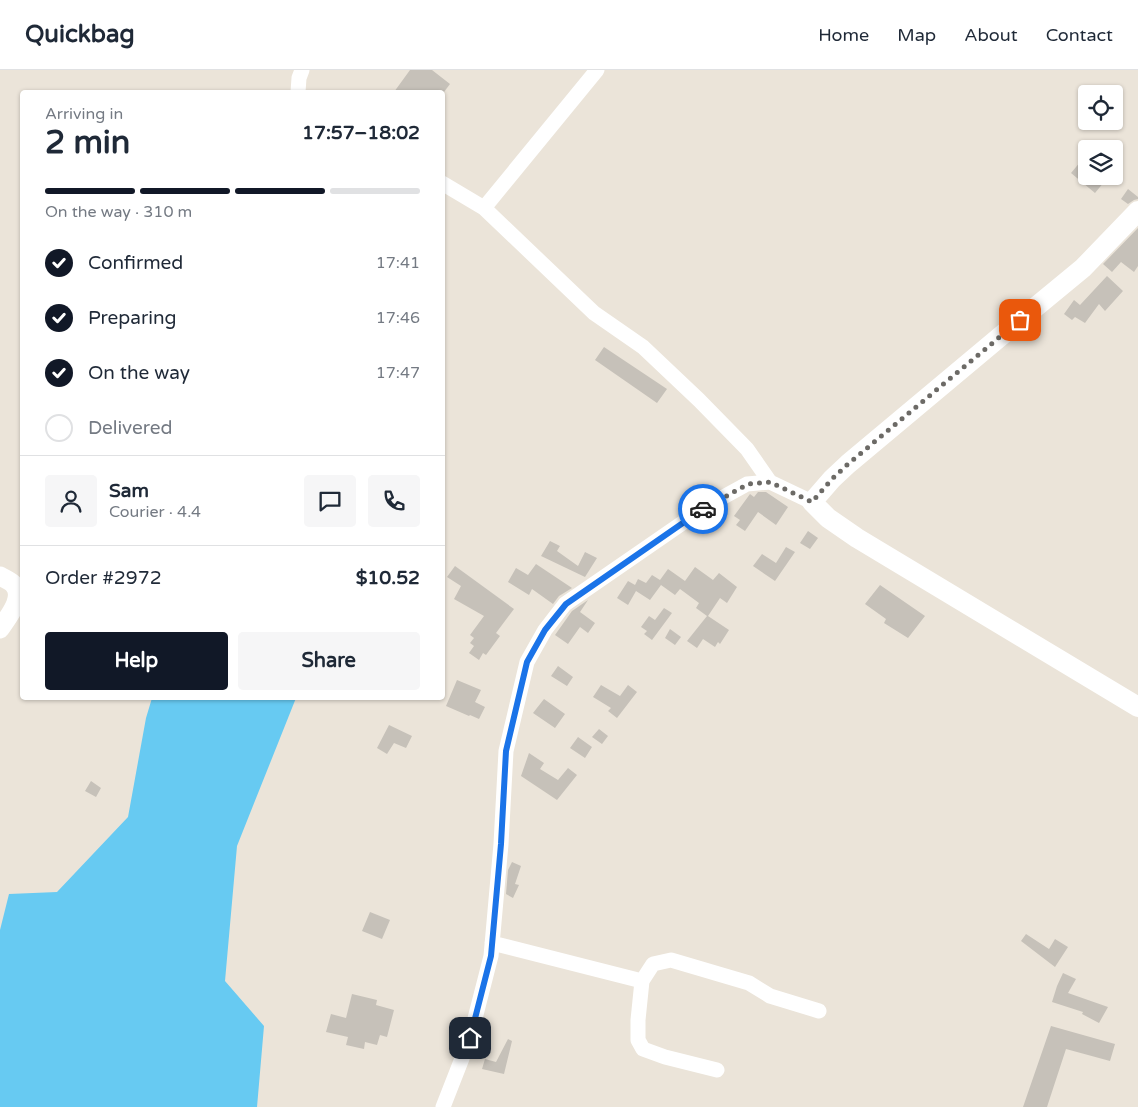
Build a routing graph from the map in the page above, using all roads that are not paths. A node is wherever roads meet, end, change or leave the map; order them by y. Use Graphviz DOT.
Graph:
graph roads {
  1 [pos="302,70"];
  2 [pos="597,70"];
  3 [pos="298,90"];
  4 [pos="445,185"];
  5 [pos="484,208"];
  6 [pos="1138,211"];
  7 [pos="770,482"];
  8 [pos="812,502"];
  9 [pos="0,576"];
  10 [pos="0,629"];
  11 [pos="1138,707"];
  12 [pos="492,943"];
  13 [pos="642,982"];
  14 [pos="819,1011"];
  15 [pos="717,1070"];
  16 [pos="442,1107"];
  1 -- 3 [label="street"];
  2 -- 5 [label="street"];
  4 -- 5 [label="street"];
  5 -- 7 [label="street"];
  6 -- 8 [label="main road"];
  7 -- 8 [label="street"];
  7 -- 12 [label="street"];
  8 -- 11 [label="main road"];
  9 -- 10 [label="street"];
  12 -- 13 [label="street"];
  12 -- 16 [label="street"];
  13 -- 14 [label="street"];
  13 -- 15 [label="street"];
}
